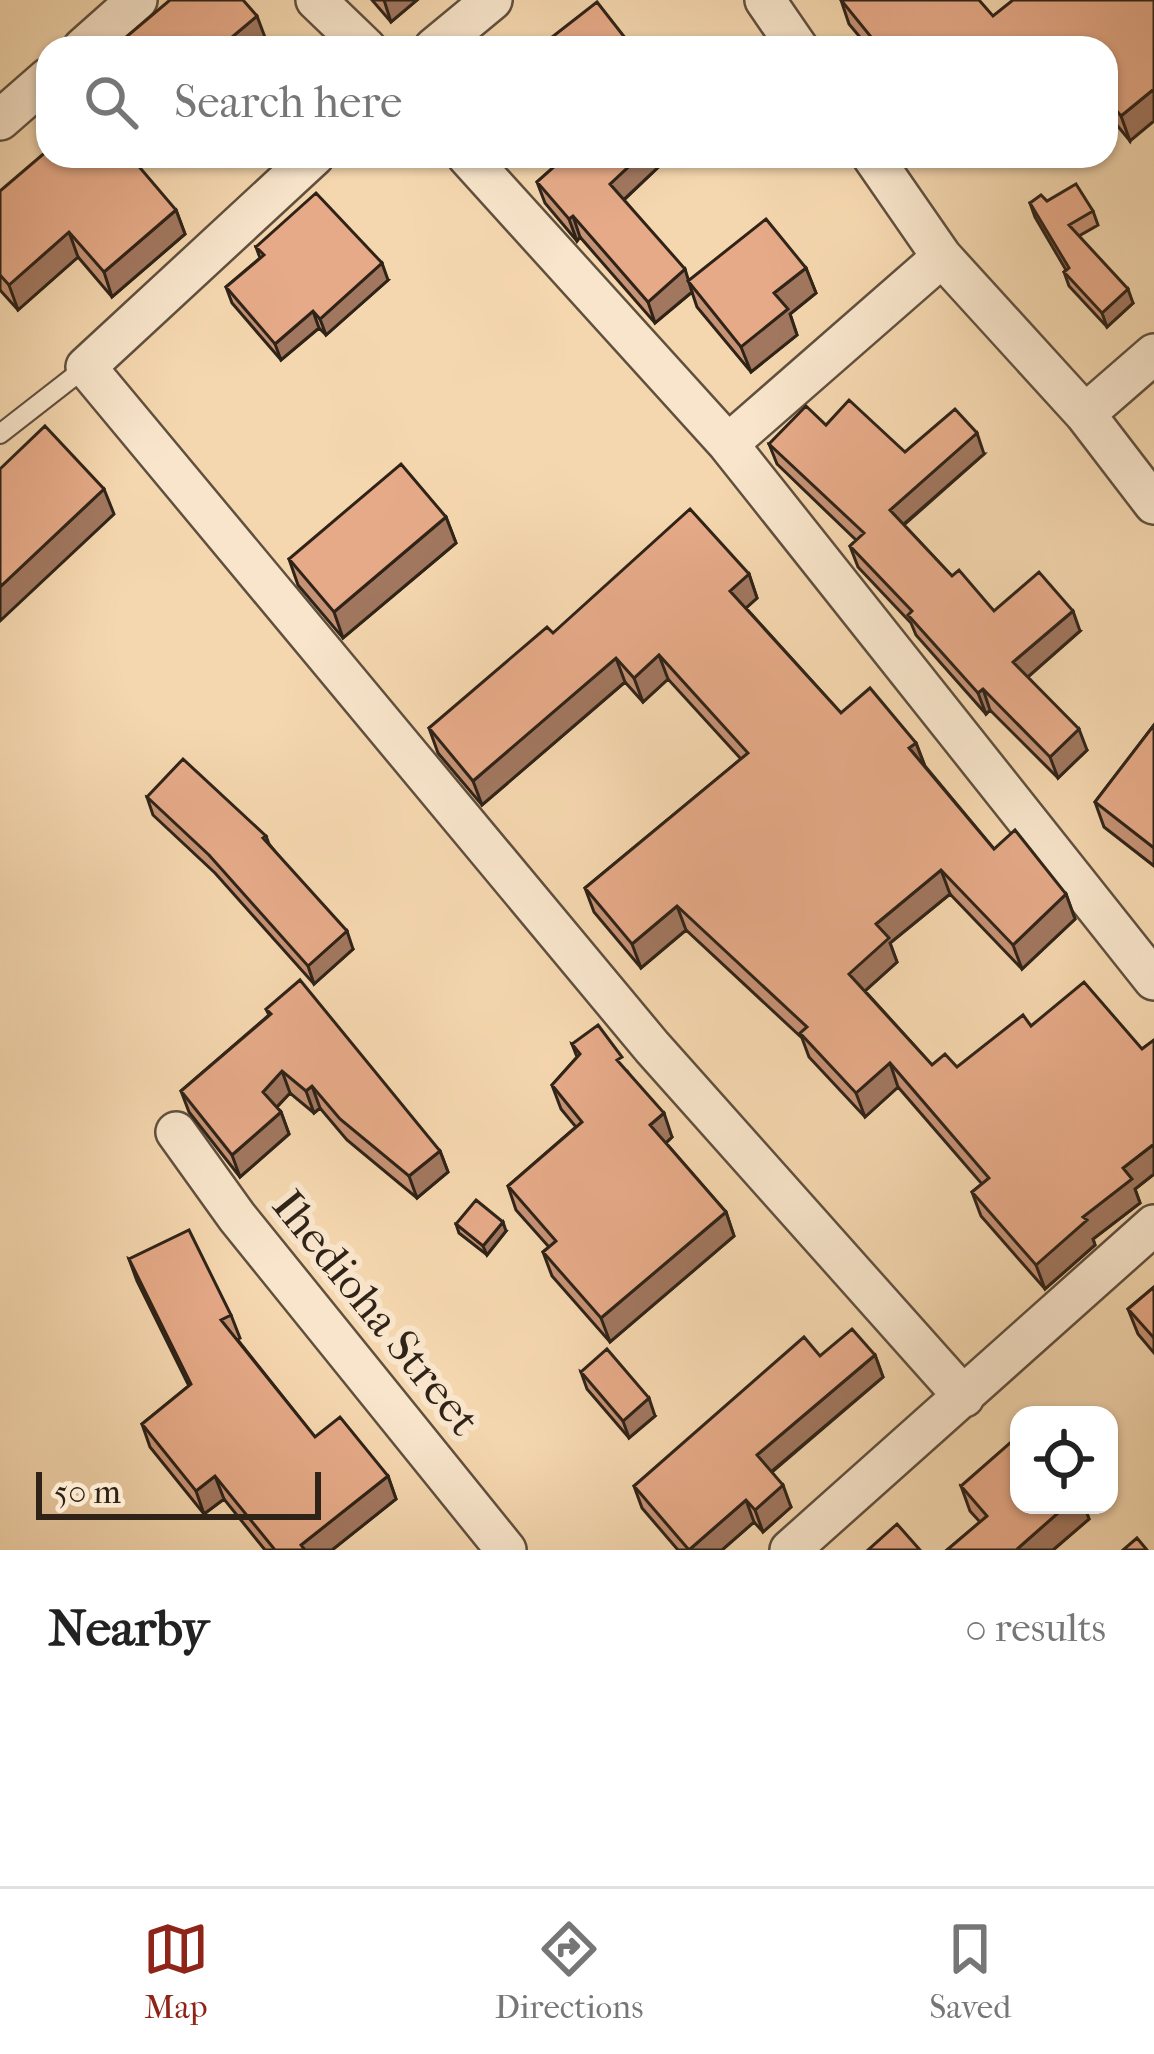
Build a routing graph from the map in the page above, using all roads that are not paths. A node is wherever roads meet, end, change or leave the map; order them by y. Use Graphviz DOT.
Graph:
graph roads {
  1 [pos="137,0"];
  2 [pos="316,0"];
  3 [pos="492,0"];
  4 [pos="770,2"];
  5 [pos="96,36"];
  6 [pos="354,36"];
  7 [pos="448,36"];
  8 [pos="791,36"];
  9 [pos="36,88"];
  10 [pos="0,120"];
  11 [pos="301,168"];
  12 [pos="478,168"];
  13 [pos="880,168"];
  14 [pos="941,257"];
  15 [pos="1154,354"];
  16 [pos="86,367"];
  17 [pos="1085,414"];
  18 [pos="0,434"];
  19 [pos="728,444"];
  20 [pos="1154,504"];
  21 [pos="1154,980"];
  22 [pos="176,1132"];
  23 [pos="1154,1225"];
  24 [pos="964,1396"];
  25 [pos="506,1550"];
  26 [pos="790,1550"];
  1 -- 5 [label="street"];
  2 -- 6 [label="street"];
  3 -- 7 [label="street"];
  4 -- 8 [label="street"];
  9 -- 10 [label="street"];
  11 -- 16 [label="street"];
  12 -- 19 [label="street"];
  13 -- 14 [label="street"];
  14 -- 17 [label="street"];
  14 -- 19 [label="street"];
  15 -- 17 [label="street"];
  16 -- 18 [label="lane"];
  16 -- 24 [label="street"];
  17 -- 20 [label="street"];
  19 -- 21 [label="street"];
  22 -- 25 [label="street, Ihedioha Street"];
  23 -- 24 [label="street"];
  24 -- 26 [label="street"];
}
